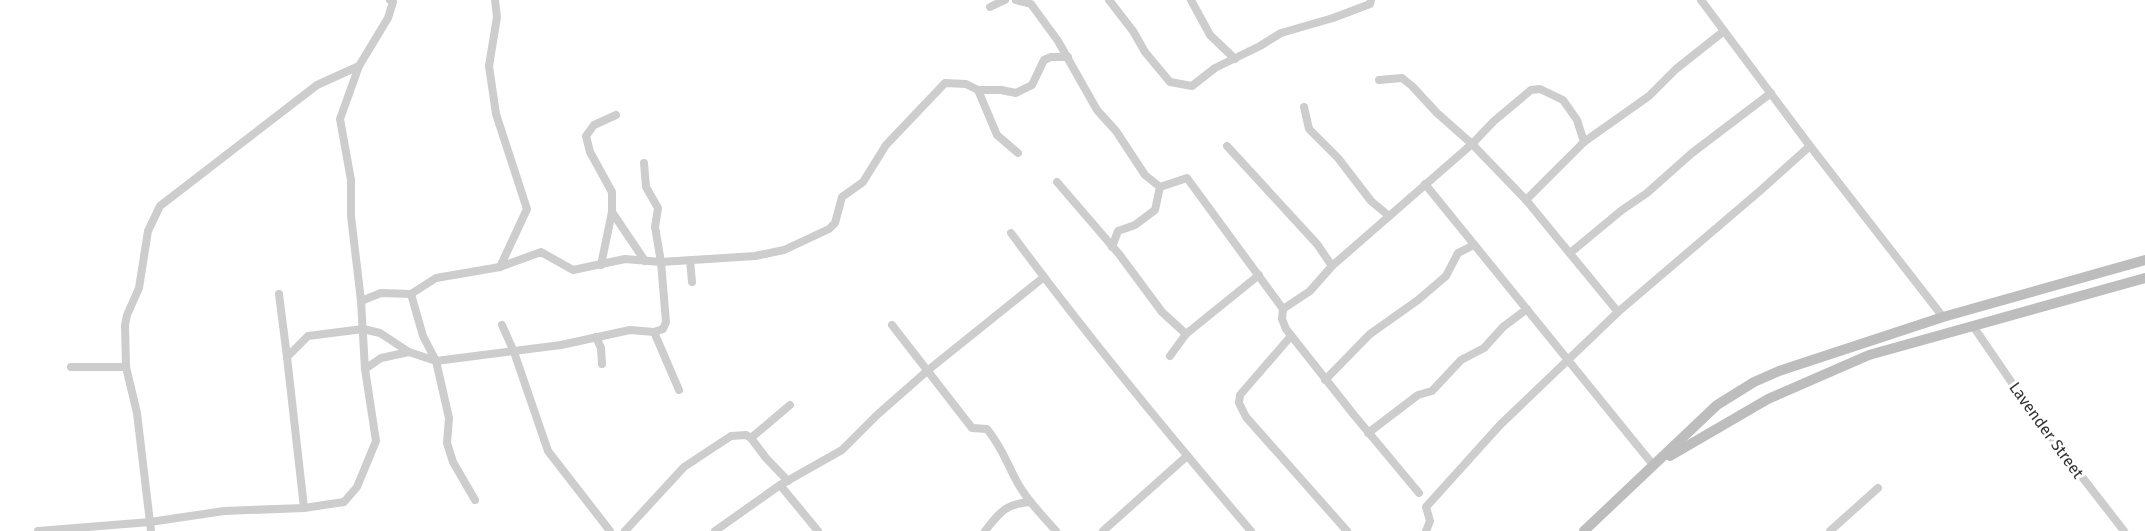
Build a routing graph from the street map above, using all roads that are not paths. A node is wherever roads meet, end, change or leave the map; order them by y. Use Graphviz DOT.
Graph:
graph roads {
  1 [pos="495,0"];
  2 [pos="1005,0"];
  3 [pos="1016,0"];
  4 [pos="1108,0"];
  5 [pos="1191,0"];
  6 [pos="1371,0"];
  7 [pos="1701,0"];
  8 [pos="393,1"];
  9 [pos="990,7"];
  10 [pos="1724,31"];
  11 [pos="1068,57"];
  12 [pos="1234,59"];
  13 [pos="359,66"];
  14 [pos="1379,80"];
  15 [pos="978,90"];
  16 [pos="1771,93"];
  17 [pos="1304,107"];
  18 [pos="616,115"];
  19 [pos="1584,142"];
  20 [pos="1472,144"];
  21 [pos="1227,146"];
  22 [pos="1810,146"];
  23 [pos="1018,153"];
  24 [pos="644,163"];
  25 [pos="1057,182"];
  26 [pos="1425,184"];
  27 [pos="1160,187"];
  28 [pos="1526,201"];
  29 [pos="612,213"];
  30 [pos="1389,216"];
  31 [pos="1011,233"];
  32 [pos="1474,244"];
  33 [pos="1112,247"];
  34 [pos="1570,253"];
  35 [pos="690,260"];
  36 [pos="2145,260"];
  37 [pos="645,261"];
  38 [pos="661,262"];
  39 [pos="601,265"];
  40 [pos="1332,266"];
  41 [pos="500,267"];
  42 [pos="1259,275"];
  43 [pos="1044,277"];
  44 [pos="2145,278"];
  45 [pos="692,282"];
  46 [pos="279,294"];
  47 [pos="411,294"];
  48 [pos="361,301"];
  49 [pos="1282,309"];
  50 [pos="1527,309"];
  51 [pos="1618,312"];
  52 [pos="1943,317"];
  53 [pos="502,325"];
  54 [pos="892,325"];
  55 [pos="1973,326"];
  56 [pos="363,329"];
  57 [pos="654,332"];
  58 [pos="1186,334"];
  59 [pos="1291,336"];
  60 [pos="596,337"];
  61 [pos="409,352"];
  62 [pos="514,352"];
  63 [pos="1170,356"];
  64 [pos="286,357"];
  65 [pos="436,361"];
  66 [pos="1569,361"];
  67 [pos="602,364"];
  68 [pos="71,367"];
  69 [pos="126,367"];
  70 [pos="364,369"];
  71 [pos="927,371"];
  72 [pos="1325,380"];
  73 [pos="1754,382"];
  74 [pos="679,390"];
  75 [pos="1767,399"];
  76 [pos="790,405"];
  77 [pos="1368,432"];
  78 [pos="751,438"];
  79 [pos="1187,456"];
  80 [pos="1654,466"];
  81 [pos="784,483"];
  82 [pos="1878,488"];
  83 [pos="1419,493"];
  84 [pos="475,500"];
  85 [pos="1030,502"];
  86 [pos="304,508"];
  87 [pos="150,522"];
  88 [pos="38,531"];
  89 [pos="151,531"];
  90 [pos="610,531"];
  91 [pos="625,531"];
  92 [pos="715,531"];
  93 [pos="818,531"];
  94 [pos="985,531"];
  95 [pos="1056,531"];
  96 [pos="1103,531"];
  97 [pos="1251,531"];
  98 [pos="1347,531"];
  99 [pos="1426,531"];
  100 [pos="1584,531"];
  101 [pos="1830,531"];
  102 [pos="2124,531"];
  1 -- 41 [label="street"];
  2 -- 9 [label="street"];
  3 -- 11 [label="street"];
  4 -- 12 [label="street"];
  5 -- 12 [label="street"];
  6 -- 12 [label="street"];
  7 -- 10 [label="street"];
  8 -- 13 [label="street"];
  10 -- 16 [label="street"];
  10 -- 19 [label="street"];
  11 -- 15 [label="street"];
  11 -- 27 [label="street"];
  13 -- 48 [label="street"];
  13 -- 69 [label="street"];
  14 -- 20 [label="street"];
  15 -- 23 [label="street"];
  15 -- 35 [label="street"];
  16 -- 22 [label="street"];
  16 -- 34 [label="street"];
  17 -- 30 [label="street"];
  18 -- 29 [label="street"];
  19 -- 20 [label="street"];
  19 -- 28 [label="street"];
  20 -- 26 [label="street"];
  20 -- 28 [label="street"];
  21 -- 40 [label="street"];
  22 -- 51 [label="street"];
  22 -- 52 [label="street"];
  24 -- 38 [label="street"];
  25 -- 33 [label="street"];
  26 -- 30 [label="street"];
  26 -- 32 [label="street"];
  27 -- 33 [label="street"];
  27 -- 42 [label="street"];
  28 -- 34 [label="street"];
  29 -- 37 [label="street"];
  29 -- 39 [label="street"];
  30 -- 40 [label="street"];
  31 -- 43 [label="street"];
  32 -- 50 [label="street"];
  32 -- 72 [label="street"];
  33 -- 58 [label="street"];
  34 -- 51 [label="street"];
  35 -- 38 [label="street"];
  35 -- 45 [label="street"];
  36 -- 52 [label="street"];
  37 -- 38 [label="street"];
  37 -- 39 [label="street"];
  38 -- 57 [label="street"];
  39 -- 41 [label="street"];
  40 -- 49 [label="street"];
  41 -- 47 [label="street"];
  42 -- 49 [label="street"];
  42 -- 58 [label="street"];
  43 -- 71 [label="street"];
  43 -- 79 [label="street"];
  44 -- 55 [label="street"];
  46 -- 64 [label="street"];
  47 -- 48 [label="street"];
  47 -- 65 [label="street"];
  48 -- 56 [label="street"];
  49 -- 59 [label="street"];
  50 -- 66 [label="street"];
  50 -- 77 [label="street"];
  51 -- 66 [label="street"];
  52 -- 73 [label="street"];
  53 -- 62 [label="street"];
  54 -- 71 [label="street"];
  55 -- 75 [label="street"];
  55 -- 102 [label="street, Lavender Street"];
  56 -- 61 [label="street"];
  56 -- 64 [label="street"];
  56 -- 70 [label="street"];
  57 -- 60 [label="street"];
  57 -- 74 [label="street"];
  58 -- 63 [label="street"];
  59 -- 72 [label="street"];
  59 -- 98 [label="street"];
  60 -- 62 [label="street"];
  60 -- 67 [label="street"];
  61 -- 65 [label="street"];
  61 -- 70 [label="street"];
  62 -- 65 [label="street"];
  62 -- 90 [label="street"];
  64 -- 86 [label="street"];
  65 -- 84 [label="street"];
  66 -- 80 [label="street"];
  66 -- 99 [label="street"];
  68 -- 69 [label="street"];
  69 -- 87 [label="street"];
  70 -- 86 [label="street"];
  71 -- 81 [label="street"];
  71 -- 85 [label="street"];
  72 -- 77 [label="street"];
  73 -- 75 [label="street"];
  73 -- 80 [label="street"];
  75 -- 80 [label="street"];
  76 -- 78 [label="street"];
  77 -- 83 [label="street"];
  78 -- 81 [label="street"];
  78 -- 91 [label="street"];
  79 -- 96 [label="street"];
  79 -- 97 [label="street"];
  80 -- 100 [label="street"];
  81 -- 92 [label="street"];
  81 -- 93 [label="street"];
  82 -- 101 [label="street"];
  85 -- 94 [label="street"];
  85 -- 95 [label="street"];
  86 -- 87 [label="street"];
  87 -- 88 [label="street"];
  87 -- 89 [label="street"];
}
